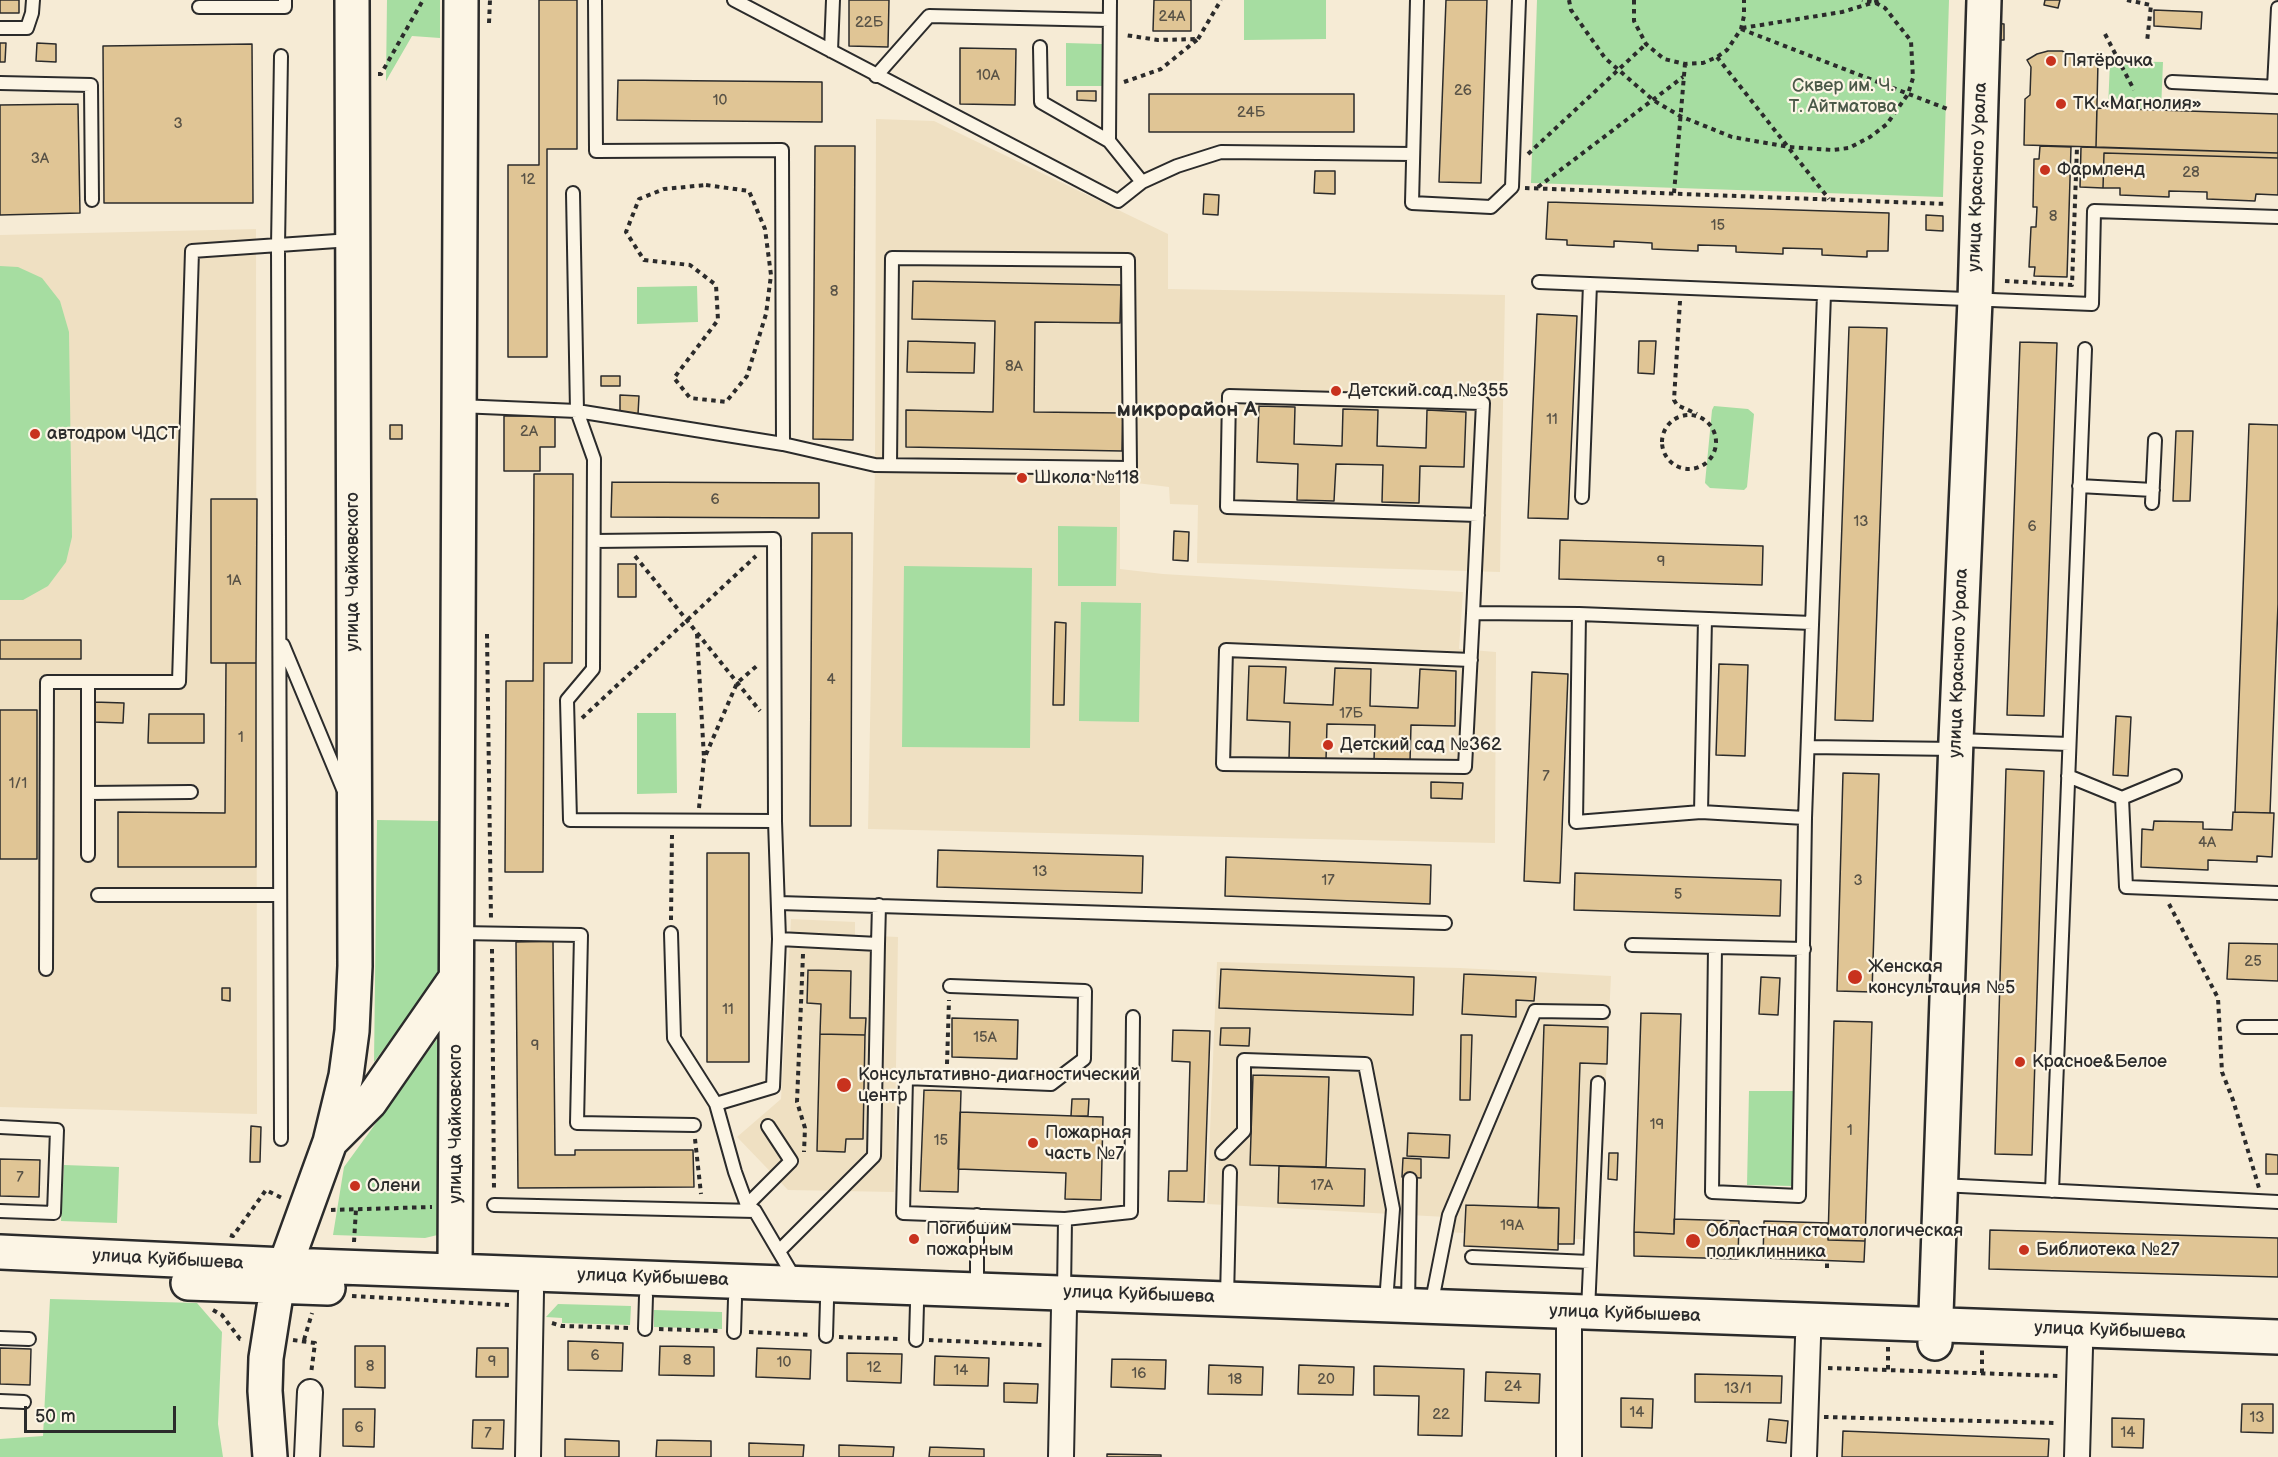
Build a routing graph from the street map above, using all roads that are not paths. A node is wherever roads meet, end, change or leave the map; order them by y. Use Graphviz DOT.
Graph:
graph roads {
  1 [pos="33,0"];
  2 [pos="285,0"];
  3 [pos="352,0"];
  4 [pos="461,0"];
  5 [pos="595,0"];
  6 [pos="734,0"];
  7 [pos="832,0"];
  8 [pos="1110,0"];
  9 [pos="1417,0"];
  10 [pos="1519,0"];
  11 [pos="1983,0"];
  12 [pos="752,5"];
  13 [pos="199,7"];
  14 [pos="2278,9"];
  15 [pos="1109,20"];
  16 [pos="0,28"];
  17 [pos="1040,47"];
  18 [pos="831,51"];
  19 [pos="281,56"];
  20 [pos="876,76"];
  21 [pos="2172,82"];
  22 [pos="0,83"];
  23 [pos="2276,87"];
  24 [pos="1109,141"];
  25 [pos="1413,154"];
  26 [pos="1142,182"];
  27 [pos="573,193"];
  28 [pos="92,200"];
  29 [pos="2278,217"];
  30 [pos="352,240"];
  31 [pos="278,246"];
  32 [pos="1539,282"];
  33 [pos="1590,284"];
  34 [pos="1824,294"];
  35 [pos="1975,300"];
  36 [pos="2085,349"];
  37 [pos="458,406"];
  38 [pos="577,411"];
  39 [pos="2155,440"];
  40 [pos="783,444"];
  41 [pos="890,465"];
  42 [pos="2079,486"];
  43 [pos="2152,490"];
  44 [pos="1582,497"];
  45 [pos="2152,503"];
  46 [pos="1478,515"];
  47 [pos="594,541"];
  48 [pos="1473,614"];
  49 [pos="1579,614"];
  50 [pos="1705,619"];
  51 [pos="1812,623"];
  52 [pos="280,639"];
  53 [pos="1471,660"];
  54 [pos="88,682"];
  55 [pos="2069,744"];
  56 [pos="1956,745"];
  57 [pos="1808,747"];
  58 [pos="2068,776"];
  59 [pos="2175,776"];
  60 [pos="191,792"];
  61 [pos="88,793"];
  62 [pos="2122,798"];
  63 [pos="1701,812"];
  64 [pos="353,813"];
  65 [pos="1805,818"];
  66 [pos="775,821"];
  67 [pos="88,855"];
  68 [pos="2278,893"];
  69 [pos="98,895"];
  70 [pos="280,895"];
  71 [pos="779,903"];
  72 [pos="879,905"];
  73 [pos="1445,923"];
  74 [pos="458,933"];
  75 [pos="671,933"];
  76 [pos="780,939"];
  77 [pos="878,944"];
  78 [pos="1632,945"];
  79 [pos="1715,947"];
  80 [pos="1804,949"];
  81 [pos="46,969"];
  82 [pos="456,978"];
  83 [pos="950,986"];
  84 [pos="1603,1012"];
  85 [pos="1133,1017"];
  86 [pos="2244,1027"];
  87 [pos="2278,1027"];
  88 [pos="1598,1083"];
  89 [pos="716,1104"];
  90 [pos="693,1125"];
  91 [pos="768,1126"];
  92 [pos="0,1127"];
  93 [pos="281,1139"];
  94 [pos="330,1142"];
  95 [pos="1222,1153"];
  96 [pos="1230,1172"];
  97 [pos="1410,1179"];
  98 [pos="1941,1185"];
  99 [pos="2052,1191"];
  100 [pos="2278,1202"];
  101 [pos="494,1204"];
  102 [pos="751,1208"];
  103 [pos="0,1211"];
  104 [pos="977,1215"];
  105 [pos="1065,1219"];
  106 [pos="780,1250"];
  107 [pos="0,1252"];
  108 [pos="1472,1257"];
  109 [pos="1590,1262"];
  110 [pos="455,1270"];
  111 [pos="0,1274"];
  112 [pos="281,1276"];
  113 [pos="797,1283"];
  114 [pos="977,1290"];
  115 [pos="646,1296"];
  116 [pos="1227,1298"];
  117 [pos="735,1299"];
  118 [pos="1064,1301"];
  119 [pos="827,1302"];
  120 [pos="531,1304"];
  121 [pos="917,1304"];
  122 [pos="1408,1306"];
  123 [pos="1575,1318"];
  124 [pos="645,1329"];
  125 [pos="734,1332"];
  126 [pos="1936,1334"];
  127 [pos="826,1336"];
  128 [pos="2278,1337"];
  129 [pos="0,1338"];
  130 [pos="29,1339"];
  131 [pos="916,1340"];
  132 [pos="1808,1353"];
  133 [pos="2278,1355"];
  134 [pos="2079,1362"];
  135 [pos="310,1392"];
  136 [pos="0,1401"];
  137 [pos="24,1402"];
  138 [pos="270,1457"];
  139 [pos="307,1457"];
  140 [pos="528,1457"];
  141 [pos="1061,1457"];
  142 [pos="1569,1457"];
  143 [pos="1804,1457"];
  144 [pos="2077,1457"];
  1 -- 16 [label="lane"];
  2 -- 13 [label="lane"];
  3 -- 30 [label="main road, улица Чайковского"];
  4 -- 37 [label="main road, улица Чайковского"];
  5 -- 40 [label="lane"];
  6 -- 12 [label="lane"];
  7 -- 18 [label="lane"];
  8 -- 15 [label="lane"];
  9 -- 25 [label="lane"];
  10 -- 25 [label="lane"];
  11 -- 35 [label="main road, улица Красного Урала"];
  12 -- 18 [label="lane"];
  14 -- 23 [label="lane"];
  15 -- 20 [label="lane"];
  15 -- 24 [label="lane"];
  17 -- 24 [label="lane"];
  18 -- 20 [label="lane"];
  19 -- 31 [label="lane"];
  20 -- 26 [label="lane"];
  21 -- 23 [label="lane"];
  22 -- 28 [label="lane"];
  24 -- 26 [label="lane"];
  25 -- 26 [label="lane"];
  27 -- 38 [label="lane"];
  29 -- 35 [label="lane"];
  30 -- 31 [label="lane"];
  30 -- 64 [label="main road, улица Чайковского"];
  31 -- 52 [label="lane"];
  31 -- 54 [label="lane"];
  32 -- 33 [label="lane"];
  33 -- 34 [label="lane"];
  33 -- 44 [label="lane"];
  34 -- 35 [label="lane"];
  34 -- 51 [label="lane"];
  35 -- 56 [label="main road, улица Красного Урала"];
  36 -- 42 [label="lane"];
  37 -- 38 [label="lane"];
  37 -- 74 [label="main road, улица Чайковского"];
  38 -- 40 [label="lane"];
  38 -- 47 [label="lane"];
  39 -- 43 [label="lane"];
  40 -- 41 [label="lane"];
  41 -- 41 [label="lane"];
  42 -- 43 [label="lane"];
  42 -- 55 [label="lane"];
  43 -- 45 [label="lane"];
  46 -- 46 [label="lane"];
  46 -- 48 [label="lane"];
  47 -- 66 [label="lane"];
  47 -- 66 [label="lane"];
  48 -- 49 [label="lane"];
  48 -- 53 [label="lane"];
  49 -- 50 [label="lane"];
  49 -- 63 [label="lane"];
  50 -- 51 [label="lane"];
  50 -- 63 [label="lane"];
  51 -- 57 [label="lane"];
  52 -- 64 [label="lane"];
  52 -- 70 [label="lane"];
  53 -- 53 [label="lane"];
  54 -- 61 [label="lane"];
  54 -- 81 [label="lane"];
  55 -- 56 [label="lane"];
  55 -- 58 [label="lane"];
  56 -- 57 [label="lane"];
  56 -- 98 [label="main road, улица Красного Урала"];
  57 -- 65 [label="lane"];
  58 -- 62 [label="lane"];
  58 -- 99 [label="lane"];
  59 -- 62 [label="lane"];
  60 -- 61 [label="lane"];
  61 -- 67 [label="lane"];
  62 -- 68 [label="lane"];
  63 -- 65 [label="lane"];
  64 -- 94 [label="main road, улица Чайковского"];
  65 -- 80 [label="lane"];
  66 -- 71 [label="lane"];
  69 -- 70 [label="lane"];
  70 -- 93 [label="lane"];
  71 -- 72 [label="lane"];
  71 -- 76 [label="lane"];
  72 -- 73 [label="lane"];
  72 -- 77 [label="lane"];
  74 -- 82 [label="main road, улица Чайковского"];
  74 -- 90 [label="lane"];
  75 -- 89 [label="lane"];
  76 -- 77 [label="lane"];
  76 -- 89 [label="lane"];
  77 -- 106 [label="lane"];
  78 -- 79 [label="lane"];
  79 -- 80 [label="lane"];
  79 -- 80 [label="lane"];
  82 -- 94 [label="main road, улица Чайковского"];
  82 -- 110 [label="main road, улица Чайковского"];
  83 -- 104 [label="lane"];
  84 -- 122 [label="lane"];
  85 -- 105 [label="lane"];
  86 -- 87 [label="lane"];
  88 -- 109 [label="lane"];
  89 -- 102 [label="lane"];
  91 -- 102 [label="lane"];
  92 -- 103 [label="lane"];
  94 -- 112 [label="main road, улица Чайковского"];
  95 -- 122 [label="lane"];
  96 -- 116 [label="lane"];
  97 -- 122 [label="lane"];
  98 -- 99 [label="lane"];
  98 -- 126 [label="main road, улица Красного Урала"];
  99 -- 100 [label="lane"];
  101 -- 102 [label="lane"];
  102 -- 106 [label="lane"];
  104 -- 105 [label="lane"];
  104 -- 114 [label="lane"];
  105 -- 118 [label="lane"];
  106 -- 113 [label="lane"];
  107 -- 112 [label="main road, улица Куйбышева"];
  108 -- 109 [label="lane"];
  109 -- 123 [label="lane"];
  110 -- 112 [label="main road, улица Куйбышева"];
  110 -- 113 [label="main road, улица Куйбышева"];
  111 -- 112 [label="main road, улица Куйбышева"];
  112 -- 120 [label="main road, улица Куйбышева"];
  112 -- 138 [label="main road, улица Чайковского"];
  113 -- 114 [label="main road, улица Куйбышева"];
  114 -- 118 [label="main road, улица Куйбышева"];
  115 -- 117 [label="main road, улица Куйбышева"];
  115 -- 120 [label="main road, улица Куйбышева"];
  115 -- 124 [label="lane"];
  116 -- 118 [label="main road, улица Куйбышева"];
  116 -- 122 [label="main road, улица Куйбышева"];
  117 -- 119 [label="main road, улица Куйбышева"];
  117 -- 125 [label="lane"];
  118 -- 121 [label="main road, улица Куйбышева"];
  118 -- 123 [label="main road, улица Куйбышева"];
  118 -- 141 [label="street"];
  119 -- 121 [label="main road, улица Куйбышева"];
  119 -- 127 [label="lane"];
  120 -- 140 [label="street"];
  121 -- 131 [label="lane"];
  122 -- 123 [label="main road, улица Куйбышева"];
  123 -- 126 [label="main road, улица Куйбышева"];
  123 -- 132 [label="main road, улица Куйбышева"];
  123 -- 142 [label="street"];
  126 -- 128 [label="main road, улица Куйбышева"];
  126 -- 132 [label="main road, улица Куйбышева"];
  126 -- 134 [label="main road, улица Куйбышева"];
  129 -- 130 [label="lane"];
  132 -- 143 [label="street"];
  133 -- 134 [label="main road, улица Куйбышева"];
  134 -- 144 [label="street"];
  135 -- 139 [label="street"];
  136 -- 137 [label="lane"];
}
